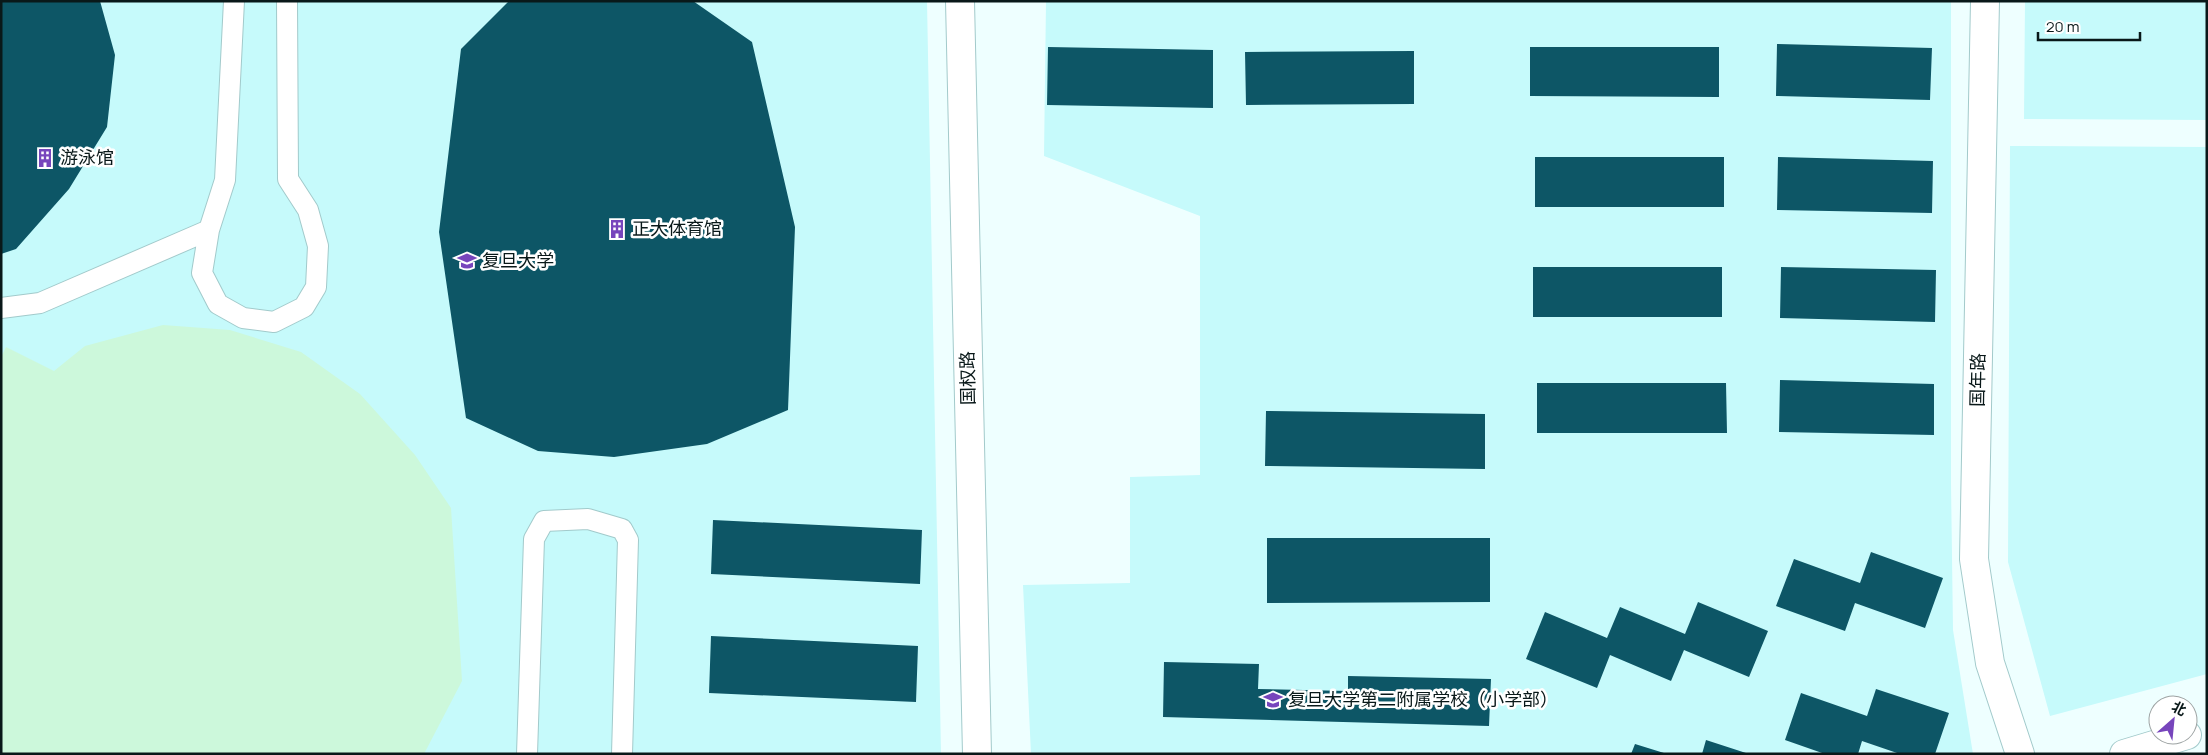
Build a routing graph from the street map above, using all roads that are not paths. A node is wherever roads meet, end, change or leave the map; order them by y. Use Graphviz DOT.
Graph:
graph roads {
  1 [pos="234,1"];
  2 [pos="287,1"];
  3 [pos="960,1"];
  4 [pos="1985,1"];
  5 [pos="208,230"];
  6 [pos="1,308"];
  7 [pos="2154,745"];
  8 [pos="527,754"];
  9 [pos="622,754"];
  10 [pos="977,754"];
  11 [pos="2020,754"];
  12 [pos="2124,754"];
  1 -- 5 [label="lane"];
  2 -- 5 [label="lane"];
  3 -- 10 [label="street, 国权路"];
  4 -- 11 [label="street, 国年路"];
  5 -- 6 [label="lane"];
  7 -- 12 [label="street"];
  8 -- 9 [label="lane"];
}
